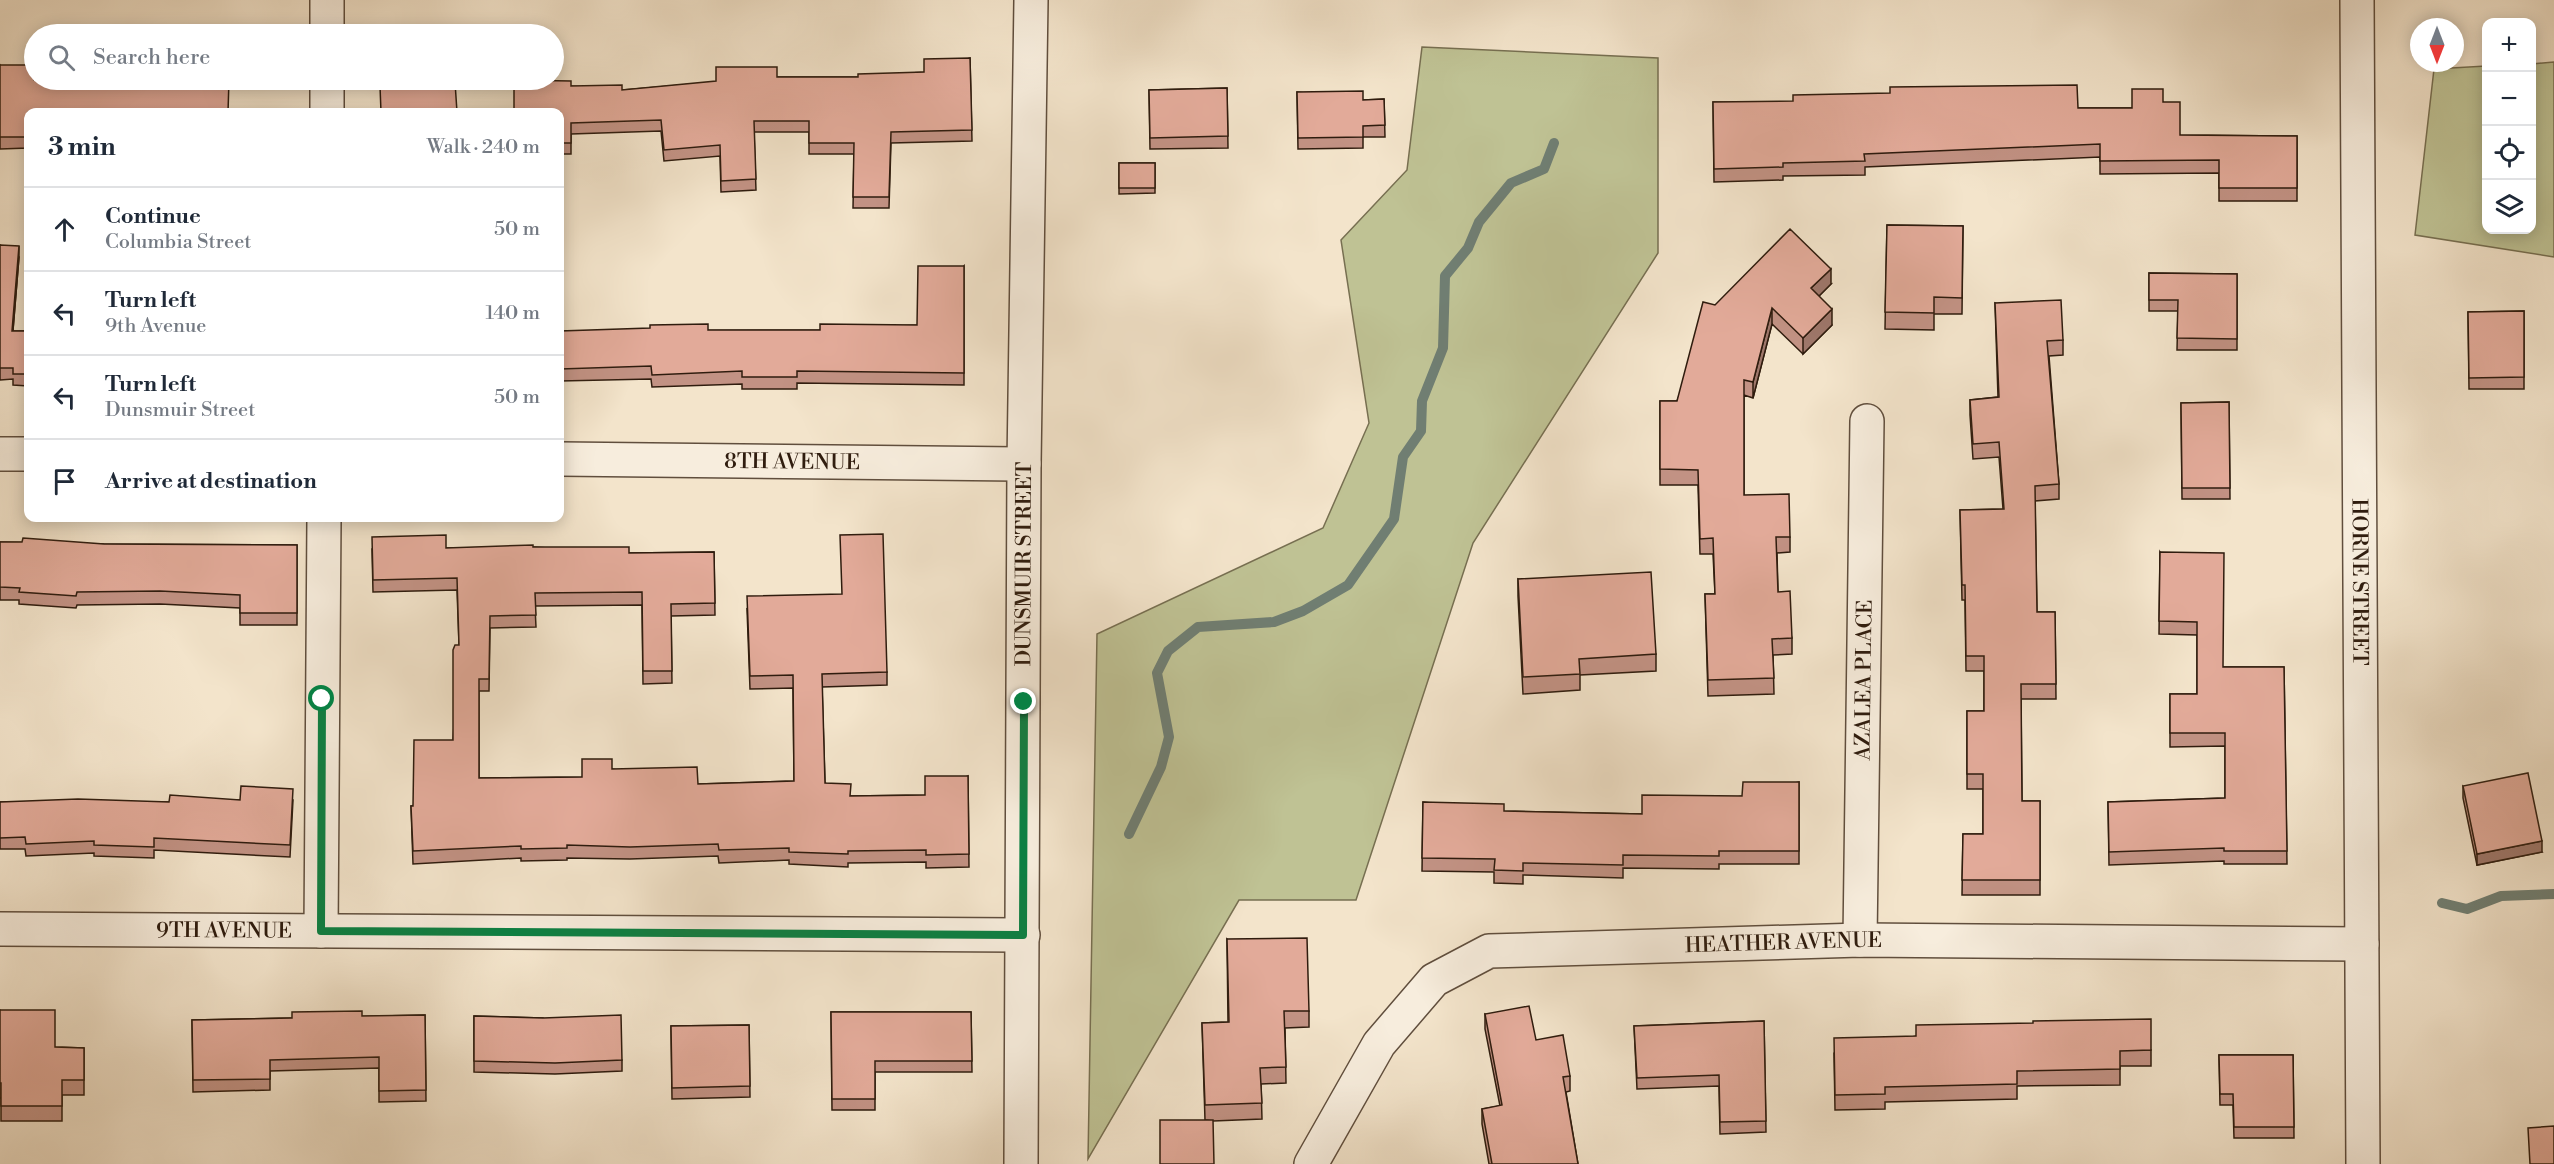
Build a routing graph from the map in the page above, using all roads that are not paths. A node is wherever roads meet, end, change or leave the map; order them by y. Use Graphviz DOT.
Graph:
graph roads {
  1 [pos="327,0"];
  2 [pos="1031,0"];
  3 [pos="2357,0"];
  4 [pos="327,24"];
  5 [pos="327,90"];
  6 [pos="327,108"];
  7 [pos="1867,421"];
  8 [pos="0,454"];
  9 [pos="24,454"];
  10 [pos="564,459"];
  11 [pos="1024,464"];
  12 [pos="324,522"];
  13 [pos="0,929"];
  14 [pos="321,931"];
  15 [pos="1023,935"];
  16 [pos="1860,940"];
  17 [pos="2362,944"];
  18 [pos="1021,1164"];
  19 [pos="1311,1164"];
  20 [pos="2362,1164"];
  1 -- 4 [label="street"];
  2 -- 11 [label="street, DUNSMUIR STREET"];
  3 -- 17 [label="street, HORNE STREET"];
  5 -- 6 [label="street"];
  7 -- 16 [label="street, AZALEA PLACE"];
  8 -- 9 [label="street"];
  10 -- 11 [label="street, 8TH AVENUE"];
  11 -- 15 [label="street, DUNSMUIR STREET"];
  12 -- 14 [label="street"];
  13 -- 14 [label="street, 9TH AVENUE"];
  14 -- 15 [label="street, 9TH AVENUE"];
  15 -- 18 [label="street, DUNSMUIR STREET"];
  16 -- 17 [label="street, HEATHER AVENUE"];
  16 -- 19 [label="street, HEATHER AVENUE"];
  17 -- 20 [label="street, HORNE STREET"];
}
